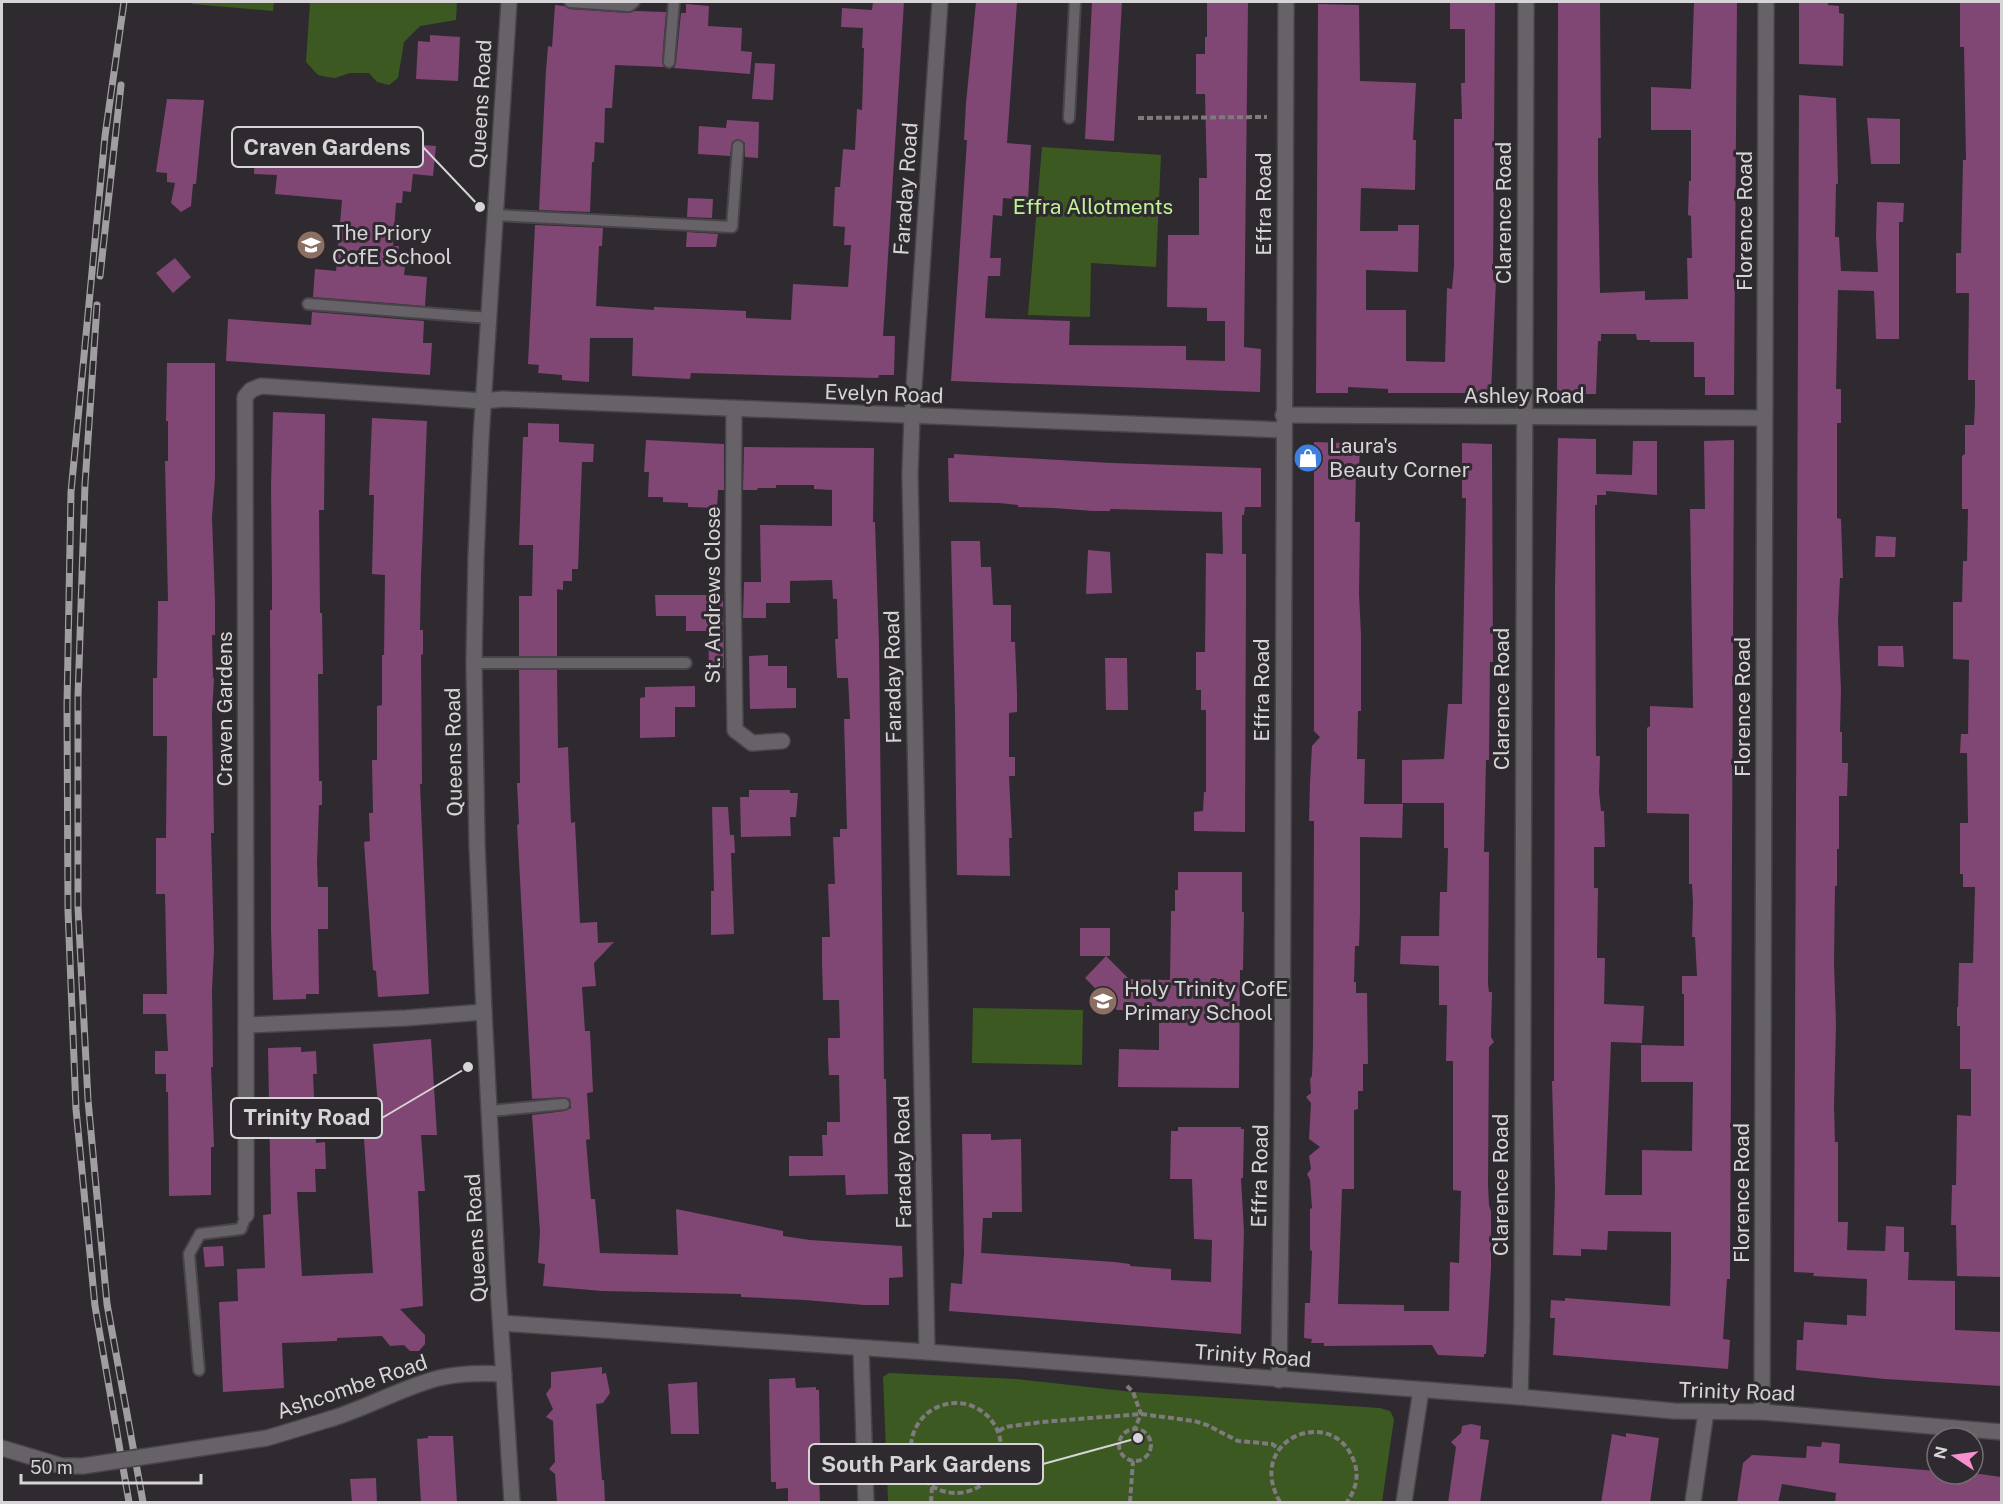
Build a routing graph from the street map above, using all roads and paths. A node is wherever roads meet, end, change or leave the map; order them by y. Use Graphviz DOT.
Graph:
graph roads {
  1 [pos="509,2"];
  2 [pos="570,2"];
  3 [pos="634,2"];
  4 [pos="674,2"];
  5 [pos="940,2"];
  6 [pos="1075,2"];
  7 [pos="1286,2"];
  8 [pos="1526,2"];
  9 [pos="1766,2"];
  10 [pos="669,62"];
  11 [pos="1267,117"];
  12 [pos="1069,118"];
  13 [pos="1138,118"];
  14 [pos="738,146"];
  15 [pos="495,215"];
  16 [pos="308,304"];
  17 [pos="489,318"];
  18 [pos="484,401"];
  19 [pos="734,409"];
  20 [pos="912,416"];
  21 [pos="1525,417"];
  22 [pos="1764,418"];
  23 [pos="1283,423"];
  24 [pos="474,663"];
  25 [pos="686,663"];
  26 [pos="782,741"];
  27 [pos="484,1012"];
  28 [pos="246,1025"];
  29 [pos="564,1104"];
  30 [pos="490,1111"];
  31 [pos="246,1215"];
  32 [pos="501,1323"];
  33 [pos="861,1348"];
  34 [pos="927,1352"];
  35 [pos="199,1370"];
  36 [pos="504,1374"];
  37 [pos="1279,1380"];
  38 [pos="1127,1386"];
  39 [pos="1421,1390"];
  40 [pos="1520,1397"];
  41 [pos="1706,1412"];
  42 [pos="1762,1412"];
  43 [pos="1141,1414"];
  44 [pos="1135,1428"];
  45 [pos="999,1431"];
  46 [pos="2001,1432"];
  47 [pos="2,1448"];
  48 [pos="1279,1449"];
  49 [pos="1133,1461"];
  50 [pos="932,1487"];
  51 [pos="512,1503"];
  52 [pos="866,1503"];
  53 [pos="932,1503"];
  54 [pos="1130,1503"];
  55 [pos="1280,1503"];
  56 [pos="1347,1503"];
  57 [pos="1404,1503"];
  58 [pos="1693,1503"];
  1 -- 15 [label="street, Queens Road"];
  2 -- 3 [label="lane"];
  4 -- 10 [label="lane"];
  5 -- 20 [label="street, Faraday Road"];
  6 -- 12 [label="lane"];
  7 -- 23 [label="street, Effra Road"];
  8 -- 21 [label="street, Clarence Road"];
  9 -- 22 [label="street, Florence Road"];
  11 -- 13 [label="path"];
  14 -- 15 [label="lane"];
  15 -- 17 [label="street, Queens Road"];
  16 -- 17 [label="lane"];
  17 -- 18 [label="street, Queens Road"];
  18 -- 19 [label="street, Evelyn Road"];
  18 -- 24 [label="street, Queens Road"];
  18 -- 28 [label="street, Craven Gardens"];
  19 -- 20 [label="street, Evelyn Road"];
  19 -- 26 [label="street, St. Andrews Close"];
  20 -- 23 [label="street, Evelyn Road"];
  20 -- 34 [label="street, Faraday Road"];
  21 -- 22 [label="street, Ashley Road"];
  21 -- 23 [label="street, Ashley Road"];
  21 -- 40 [label="street, Clarence Road"];
  22 -- 42 [label="street, Florence Road"];
  23 -- 37 [label="street, Effra Road"];
  24 -- 25 [label="lane"];
  24 -- 27 [label="street, Queens Road"];
  27 -- 28 [label="street"];
  27 -- 30 [label="street, Queens Road"];
  28 -- 31 [label="street"];
  29 -- 30 [label="lane"];
  30 -- 32 [label="street, Queens Road"];
  31 -- 35 [label="lane"];
  32 -- 33 [label="street, Trinity Road"];
  32 -- 36 [label="street, Queens Road"];
  33 -- 34 [label="street, Trinity Road"];
  33 -- 52 [label="street"];
  34 -- 37 [label="street, Trinity Road"];
  36 -- 47 [label="street, Ashcombe Road, bridge"];
  36 -- 51 [label="street, Queens Road"];
  37 -- 39 [label="street, Trinity Road"];
  38 -- 43 [label="path"];
  39 -- 40 [label="street, Trinity Road"];
  39 -- 57 [label="street"];
  40 -- 41 [label="street, Trinity Road"];
  41 -- 42 [label="street, Trinity Road"];
  41 -- 58 [label="street"];
  42 -- 46 [label="street, Trinity Road"];
  43 -- 44 [label="path"];
  43 -- 45 [label="path"];
  43 -- 48 [label="path"];
  44 -- 49 [label="path"];
  44 -- 49 [label="path"];
  45 -- 50 [label="path"];
  45 -- 50 [label="path"];
  48 -- 55 [label="path"];
  48 -- 56 [label="path"];
  49 -- 54 [label="path"];
  50 -- 53 [label="path"];
}
